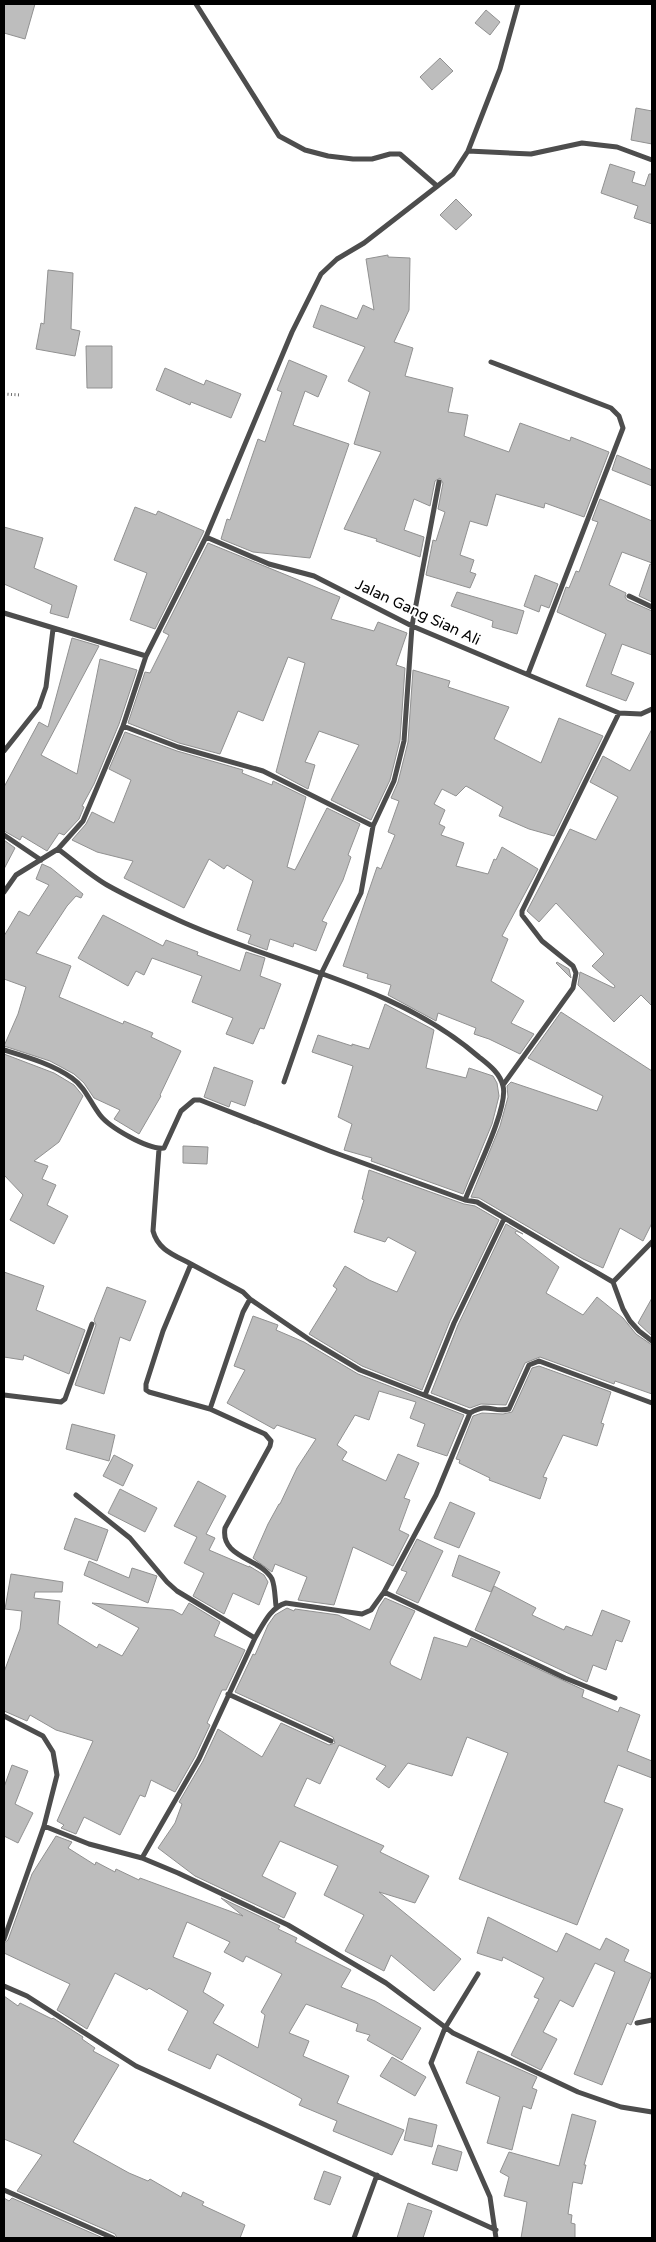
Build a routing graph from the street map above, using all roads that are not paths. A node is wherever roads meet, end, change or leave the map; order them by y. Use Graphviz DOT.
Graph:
graph roads {
  1 [pos="196,4"];
  2 [pos="518,4"];
  3 [pos="468,151"];
  4 [pos="652,160"];
  5 [pos="437,186"];
  6 [pos="491,362"];
  7 [pos="439,482"];
  8 [pos="206,537"];
  9 [pos="629,596"];
  10 [pos="652,607"];
  11 [pos="4,613"];
  12 [pos="412,626"];
  13 [pos="53,629"];
  14 [pos="146,656"];
  15 [pos="528,674"];
  16 [pos="652,709"];
  17 [pos="619,713"];
  18 [pos="123,726"];
  19 [pos="4,751"];
  20 [pos="373,826"];
  21 [pos="4,835"];
  22 [pos="58,849"];
  23 [pos="41,860"];
  24 [pos="4,892"];
  25 [pos="322,972"];
  26 [pos="4,1050"];
  27 [pos="284,1082"];
  28 [pos="503,1085"];
  29 [pos="159,1149"];
  30 [pos="465,1200"];
  31 [pos="504,1219"];
  32 [pos="652,1242"];
  33 [pos="191,1264"];
  34 [pos="613,1282"];
  35 [pos="250,1299"];
  36 [pos="92,1324"];
  37 [pos="652,1341"];
  38 [pos="4,1395"];
  39 [pos="425,1395"];
  40 [pos="652,1403"];
  41 [pos="210,1409"];
  42 [pos="470,1413"];
  43 [pos="76,1495"];
  44 [pos="384,1592"];
  45 [pos="276,1606"];
  46 [pos="255,1638"];
  47 [pos="228,1694"];
  48 [pos="616,1698"];
  49 [pos="4,1716"];
  50 [pos="331,1741"];
  51 [pos="44,1826"];
  52 [pos="142,1858"];
  53 [pos="4,1939"];
  54 [pos="478,1974"];
  55 [pos="4,1986"];
  56 [pos="652,2020"];
  57 [pos="638,2023"];
  58 [pos="445,2028"];
  59 [pos="652,2112"];
  60 [pos="377,2175"];
  61 [pos="4,2190"];
  62 [pos="496,2230"];
  63 [pos="113,2238"];
  64 [pos="354,2238"];
  65 [pos="496,2238"];
  1 -- 5 [label="street"];
  2 -- 3 [label="street"];
  3 -- 4 [label="street"];
  3 -- 5 [label="street"];
  5 -- 8 [label="street"];
  6 -- 15 [label="street"];
  7 -- 12 [label="street"];
  8 -- 12 [label="street, Jalan Gang Sian Ali"];
  8 -- 14 [label="street"];
  9 -- 10 [label="street"];
  11 -- 13 [label="street"];
  12 -- 15 [label="street, Jalan Gang Sian Ali"];
  12 -- 20 [label="street"];
  13 -- 14 [label="street"];
  13 -- 19 [label="street"];
  14 -- 18 [label="street"];
  15 -- 17 [label="street, Jalan Gang Sian Ali"];
  16 -- 17 [label="street"];
  17 -- 28 [label="street"];
  18 -- 20 [label="street"];
  18 -- 22 [label="street"];
  20 -- 25 [label="street"];
  21 -- 23 [label="street"];
  22 -- 23 [label="street"];
  22 -- 25 [label="street"];
  23 -- 24 [label="street"];
  25 -- 27 [label="street"];
  25 -- 28 [label="street"];
  26 -- 29 [label="street"];
  28 -- 30 [label="street"];
  29 -- 30 [label="street"];
  29 -- 33 [label="street"];
  30 -- 31 [label="street"];
  31 -- 34 [label="street"];
  31 -- 39 [label="street"];
  32 -- 34 [label="street"];
  33 -- 35 [label="street"];
  33 -- 41 [label="street"];
  34 -- 37 [label="street"];
  35 -- 39 [label="street"];
  35 -- 41 [label="street"];
  36 -- 38 [label="street"];
  39 -- 42 [label="street"];
  40 -- 42 [label="street"];
  41 -- 45 [label="street"];
  42 -- 44 [label="street"];
  43 -- 46 [label="street"];
  44 -- 45 [label="street"];
  44 -- 48 [label="street"];
  45 -- 46 [label="street"];
  46 -- 47 [label="street"];
  47 -- 50 [label="street"];
  47 -- 52 [label="street"];
  49 -- 51 [label="street"];
  51 -- 52 [label="street"];
  51 -- 53 [label="street"];
  52 -- 58 [label="street"];
  54 -- 58 [label="street"];
  55 -- 60 [label="street"];
  56 -- 57 [label="street"];
  58 -- 59 [label="street"];
  58 -- 62 [label="street"];
  60 -- 62 [label="street"];
  60 -- 64 [label="street"];
  61 -- 63 [label="street"];
  62 -- 65 [label="street"];
}
